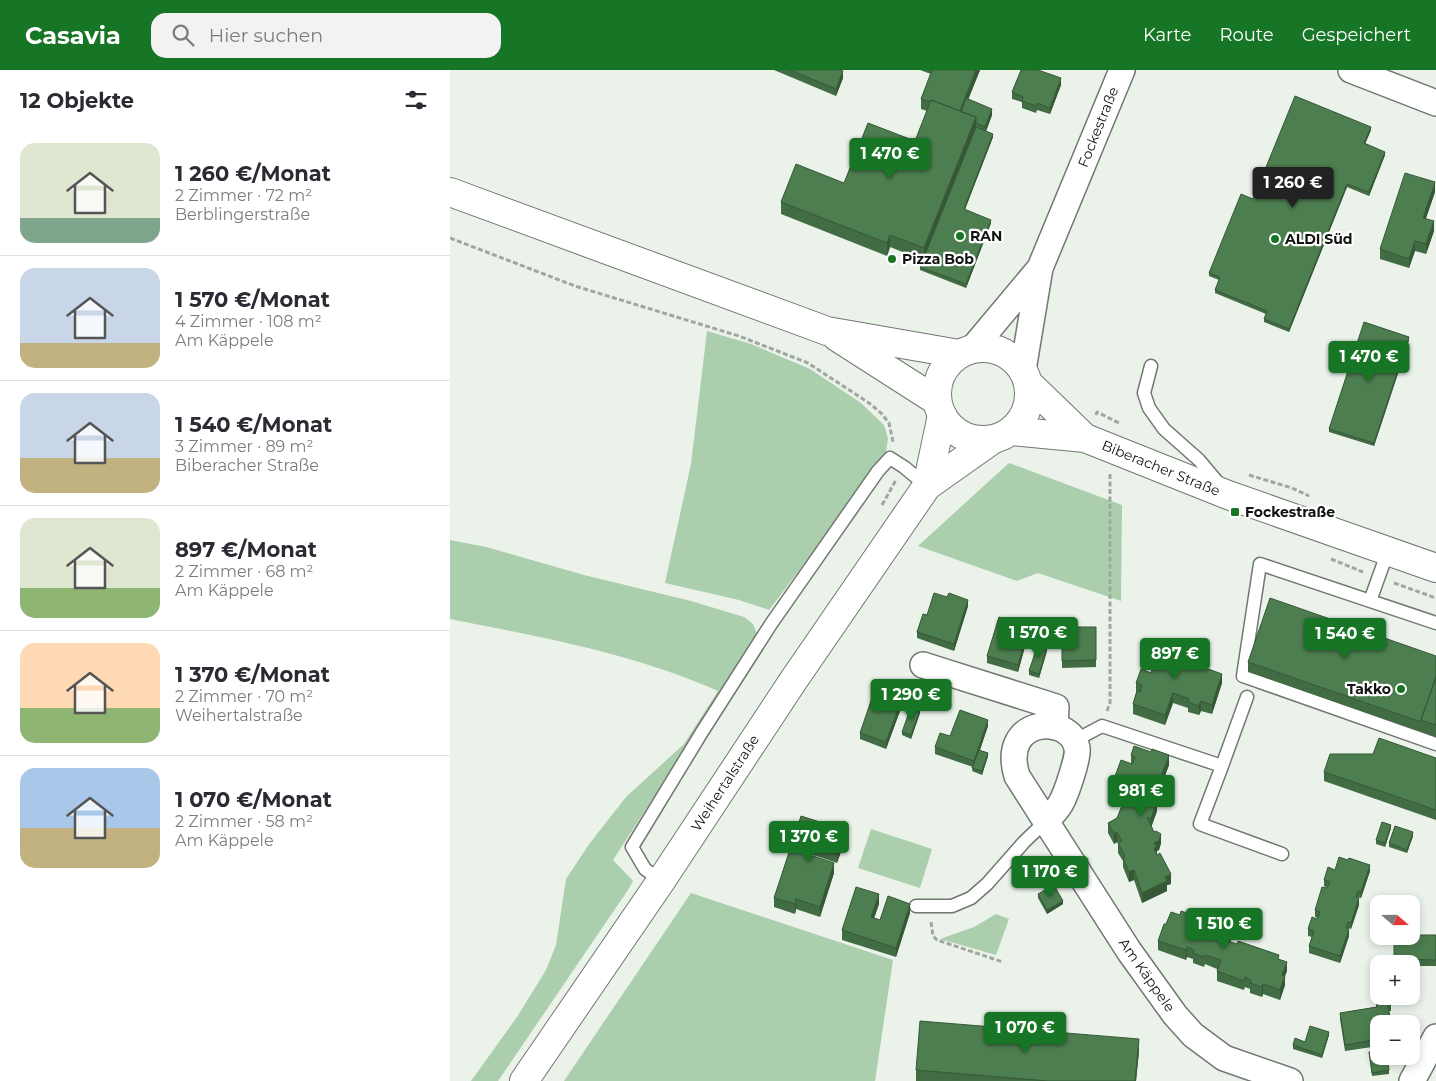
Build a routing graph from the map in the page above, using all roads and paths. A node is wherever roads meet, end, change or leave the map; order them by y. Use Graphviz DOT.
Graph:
graph roads {
  1 [pos="1122,70"];
  2 [pos="1351,70"];
  3 [pos="1436,103"];
  4 [pos="450,192"];
  5 [pos="450,238"];
  6 [pos="1040,268"];
  7 [pos="827,331"];
  8 [pos="966,351"];
  9 [pos="1151,366"];
  10 [pos="1026,376"];
  11 [pos="1089,407"];
  12 [pos="940,408"];
  13 [pos="1097,412"];
  14 [pos="1002,435"];
  15 [pos="1085,438"];
  16 [pos="890,458"];
  17 [pos="1110,471"];
  18 [pos="927,486"];
  19 [pos="1228,494"];
  20 [pos="1388,551"];
  21 [pos="1436,568"];
  22 [pos="1370,601"];
  23 [pos="1436,623"];
  24 [pos="923,665"];
  25 [pos="1247,697"];
  26 [pos="1102,726"];
  27 [pos="1064,734"];
  28 [pos="1436,744"];
  29 [pos="1222,766"];
  30 [pos="1046,821"];
  31 [pos="1282,854"];
  32 [pos="661,881"];
  33 [pos="922,906"];
  34 [pos="1003,962"];
  35 [pos="1436,1037"];
  36 [pos="524,1081"];
  37 [pos="1290,1081"];
  38 [pos="1412,1081"];
  1 -- 6 [label="street, Fockestraße"];
  2 -- 3 [label="street"];
  4 -- 7 [label="main road"];
  5 -- 16 [label="path"];
  6 -- 8 [label="street, Fockestraße"];
  6 -- 10 [label="street, Fockestraße"];
  7 -- 8 [label="main road"];
  7 -- 12 [label="main road"];
  8 -- 10 [label="main road"];
  8 -- 12 [label="main road"];
  9 -- 19 [label="lane"];
  10 -- 14 [label="main road"];
  10 -- 15 [label="main road, Biberacher Straße"];
  11 -- 13 [label="path"];
  12 -- 14 [label="main road"];
  12 -- 18 [label="main road, Weihertalstraße"];
  14 -- 15 [label="main road, Biberacher Straße"];
  14 -- 18 [label="main road, Weihertalstraße"];
  15 -- 19 [label="main road, Biberacher Straße"];
  16 -- 18 [label="lane"];
  16 -- 32 [label="lane"];
  17 -- 26 [label="path"];
  18 -- 32 [label="main road, Weihertalstraße"];
  19 -- 20 [label="main road, Biberacher Straße"];
  20 -- 21 [label="main road, Biberacher Straße"];
  20 -- 22 [label="lane"];
  22 -- 23 [label="lane"];
  22 -- 28 [label="lane"];
  24 -- 27 [label="street"];
  25 -- 29 [label="lane"];
  26 -- 27 [label="lane"];
  26 -- 29 [label="lane"];
  27 -- 30 [label="street"];
  27 -- 30 [label="street, Am Käppele"];
  29 -- 31 [label="lane"];
  30 -- 33 [label="lane"];
  30 -- 37 [label="street, Am Käppele"];
  32 -- 36 [label="main road, Weihertalstraße"];
  33 -- 34 [label="path"];
  35 -- 38 [label="street"];
}
